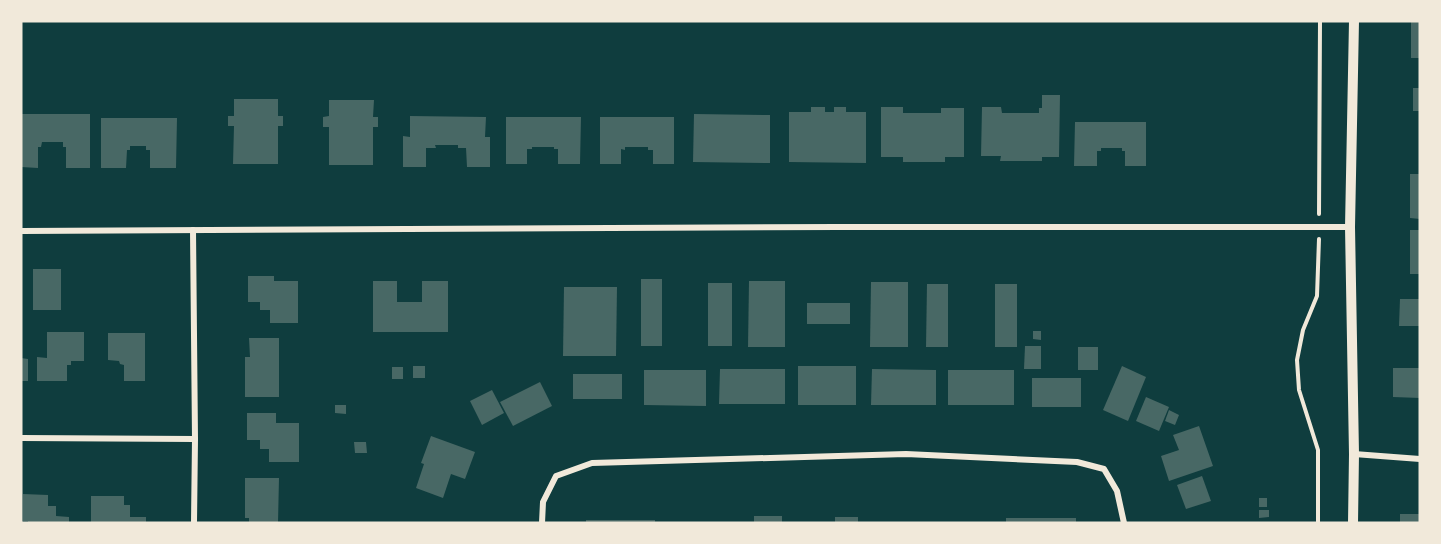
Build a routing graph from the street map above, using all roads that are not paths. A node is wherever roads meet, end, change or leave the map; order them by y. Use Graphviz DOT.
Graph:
graph roads {
  1 [pos="1354,21"];
  2 [pos="1350,227"];
  3 [pos="193,230"];
  4 [pos="21,231"];
  5 [pos="21,438"];
  6 [pos="195,439"];
  7 [pos="1354,454"];
  8 [pos="1420,459"];
  9 [pos="194,523"];
  10 [pos="542,523"];
  11 [pos="1124,523"];
  12 [pos="1353,523"];
  1 -- 2 [label="street"];
  2 -- 3 [label="street"];
  2 -- 7 [label="street"];
  3 -- 4 [label="street"];
  3 -- 6 [label="street"];
  5 -- 6 [label="street"];
  6 -- 9 [label="street"];
  7 -- 8 [label="street"];
  7 -- 12 [label="street"];
  10 -- 11 [label="street"];
}
